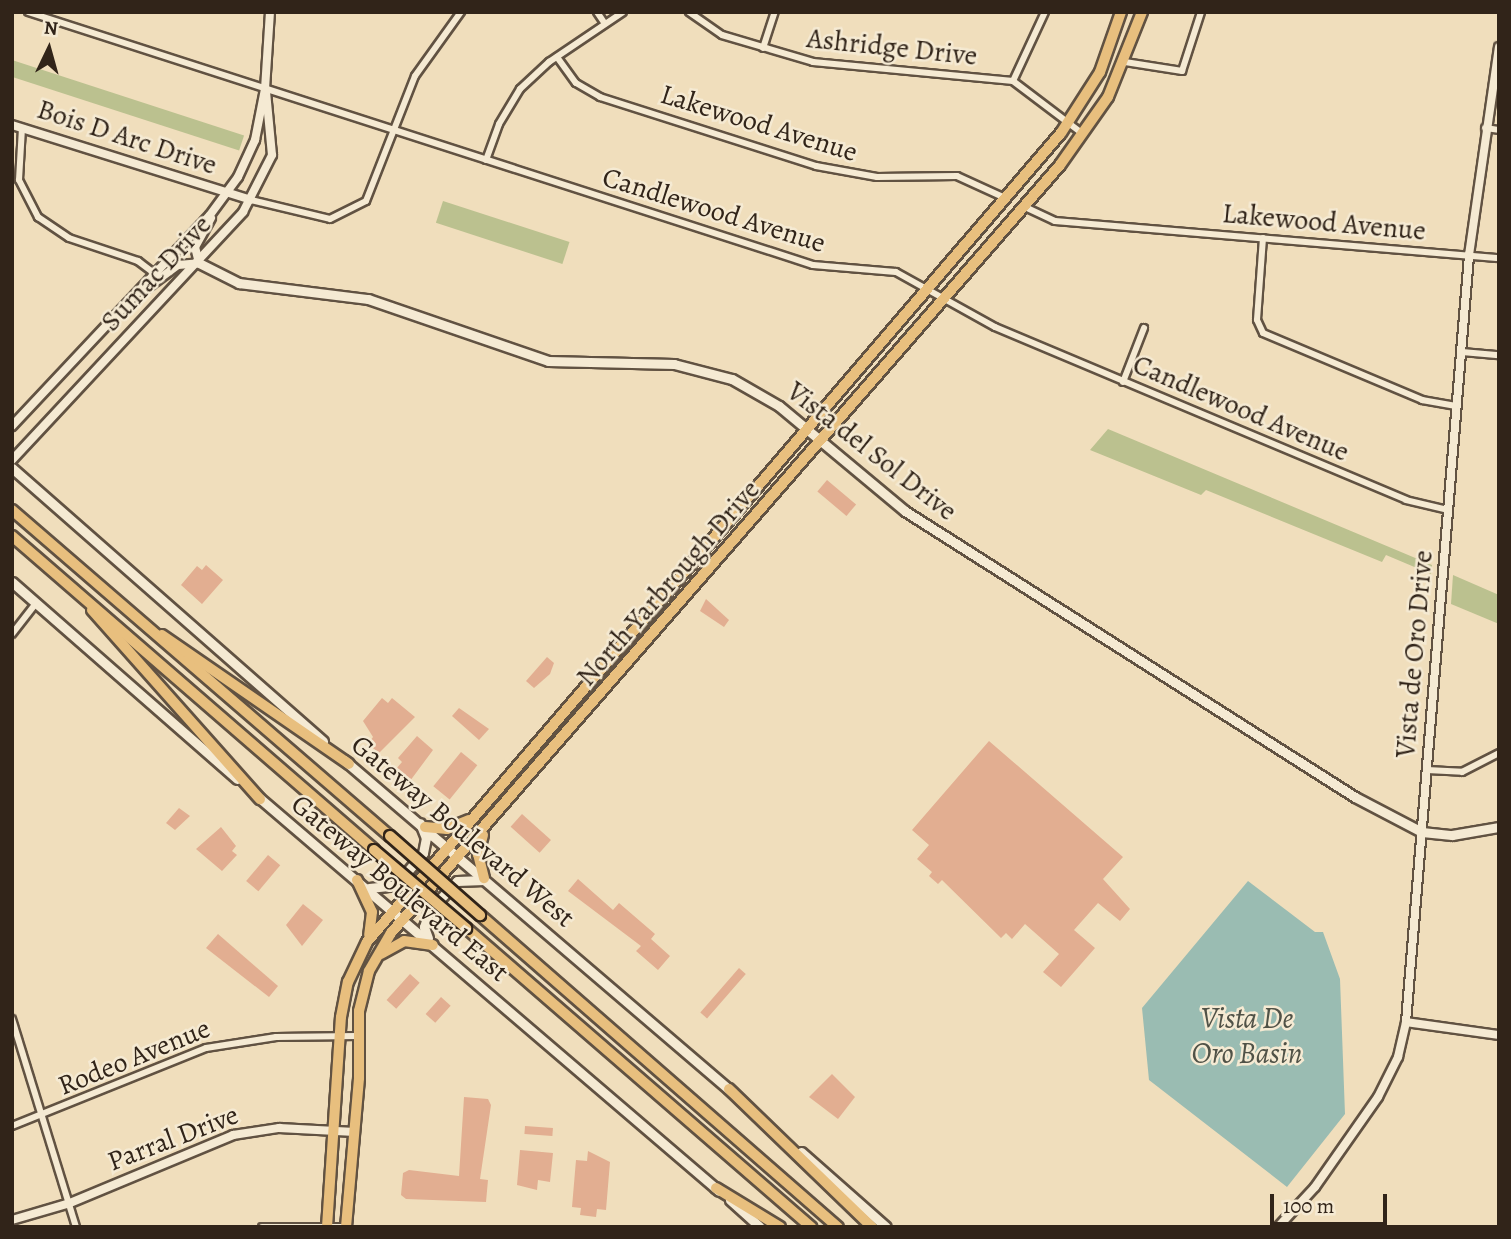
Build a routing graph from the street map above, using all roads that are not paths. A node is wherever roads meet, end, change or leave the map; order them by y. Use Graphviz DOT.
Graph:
graph roads {
  1 [pos="28,12"];
  2 [pos="270,12"];
  3 [pos="461,12"];
  4 [pos="597,12"];
  5 [pos="623,12"];
  6 [pos="689,12"];
  7 [pos="775,12"];
  8 [pos="1045,12"];
  9 [pos="1121,12"];
  10 [pos="1142,12"];
  11 [pos="1201,12"];
  12 [pos="605,24"];
  13 [pos="1499,47"];
  14 [pos="763,48"];
  15 [pos="556,57"];
  16 [pos="1125,62"];
  17 [pos="1013,81"];
  18 [pos="265,89"];
  19 [pos="1070,122"];
  20 [pos="12,125"];
  21 [pos="22,128"];
  22 [pos="394,128"];
  23 [pos="1485,128"];
  24 [pos="1499,130"];
  25 [pos="1084,135"];
  26 [pos="486,160"];
  27 [pos="227,193"];
  28 [pos="1005,198"];
  29 [pos="251,200"];
  30 [pos="218,205"];
  31 [pos="1025,206"];
  32 [pos="1263,238"];
  33 [pos="1469,255"];
  34 [pos="1499,258"];
  35 [pos="199,263"];
  36 [pos="154,274"];
  37 [pos="926,288"];
  38 [pos="944,299"];
  39 [pos="122,307"];
  40 [pos="1144,328"];
  41 [pos="1462,352"];
  42 [pos="1499,355"];
  43 [pos="1123,382"];
  44 [pos="1457,406"];
  45 [pos="12,426"];
  46 [pos="806,428"];
  47 [pos="821,441"];
  48 [pos="12,460"];
  49 [pos="12,468"];
  50 [pos="12,480"];
  51 [pos="29,482"];
  52 [pos="12,510"];
  53 [pos="1448,510"];
  54 [pos="12,536"];
  55 [pos="12,582"];
  56 [pos="78,591"];
  57 [pos="36,603"];
  58 [pos="135,619"];
  59 [pos="12,634"];
  60 [pos="611,657"];
  61 [pos="625,668"];
  62 [pos="1499,753"];
  63 [pos="349,764"];
  64 [pos="1427,770"];
  65 [pos="260,799"];
  66 [pos="473,818"];
  67 [pos="423,825"];
  68 [pos="1499,827"];
  69 [pos="485,830"];
  70 [pos="1422,832"];
  71 [pos="449,847"];
  72 [pos="460,857"];
  73 [pos="486,879"];
  74 [pos="357,880"];
  75 [pos="367,888"];
  76 [pos="392,910"];
  77 [pos="402,919"];
  78 [pos="367,942"];
  79 [pos="430,942"];
  80 [pos="375,958"];
  81 [pos="12,1019"];
  82 [pos="1406,1022"];
  83 [pos="14,1031"];
  84 [pos="1499,1035"];
  85 [pos="340,1036"];
  86 [pos="357,1036"];
  87 [pos="729,1089"];
  88 [pos="43,1117"];
  89 [pos="12,1126"];
  90 [pos="336,1131"];
  91 [pos="355,1132"];
  92 [pos="716,1188"];
  93 [pos="70,1203"];
  94 [pos="12,1220"];
  95 [pos="327,1226"];
  96 [pos="76,1227"];
  97 [pos="262,1227"];
  98 [pos="345,1227"];
  99 [pos="760,1227"];
  100 [pos="780,1227"];
  101 [pos="811,1227"];
  102 [pos="838,1227"];
  103 [pos="872,1227"];
  104 [pos="886,1227"];
  105 [pos="1278,1227"];
  1 -- 18 [label="street, Candlewood Avenue"];
  2 -- 18 [label="street, Sumac Drive"];
  3 -- 22 [label="street"];
  4 -- 12 [label="street"];
  5 -- 12 [label="street"];
  6 -- 14 [label="street, Ashridge Drive"];
  7 -- 14 [label="street"];
  8 -- 17 [label="street"];
  9 -- 19 [label="main road, North Yarbrough Drive"];
  10 -- 16 [label="main road, North Yarbrough Drive"];
  11 -- 16 [label="street"];
  12 -- 15 [label="street"];
  13 -- 23 [label="street, Vista de Oro Drive"];
  14 -- 17 [label="street, Ashridge Drive"];
  15 -- 26 [label="street"];
  15 -- 28 [label="street, Lakewood Avenue"];
  16 -- 25 [label="main road, North Yarbrough Drive"];
  17 -- 19 [label="street, Ashridge Drive"];
  18 -- 22 [label="street, Candlewood Avenue"];
  18 -- 27 [label="street, Sumac Drive"];
  18 -- 29 [label="street, Sumac Drive"];
  19 -- 25 [label="street, Ashridge Drive"];
  19 -- 28 [label="main road, North Yarbrough Drive"];
  20 -- 21 [label="street, Bois D Arc Drive"];
  21 -- 27 [label="street, Bois D Arc Drive"];
  21 -- 36 [label="street"];
  22 -- 26 [label="street, Candlewood Avenue"];
  22 -- 29 [label="street"];
  23 -- 24 [label="street"];
  23 -- 33 [label="street, Vista de Oro Drive"];
  25 -- 31 [label="main road, North Yarbrough Drive"];
  26 -- 37 [label="street, Candlewood Avenue"];
  27 -- 29 [label="street, Bois D Arc Drive"];
  27 -- 30 [label="street, Sumac Drive"];
  28 -- 37 [label="main road, North Yarbrough Drive"];
  29 -- 35 [label="street, Sumac Drive"];
  30 -- 35 [label="street"];
  30 -- 36 [label="street, Sumac Drive"];
  31 -- 32 [label="street, Lakewood Avenue"];
  31 -- 38 [label="main road, North Yarbrough Drive"];
  32 -- 33 [label="street, Lakewood Avenue"];
  32 -- 44 [label="street"];
  33 -- 34 [label="street, Lakewood Avenue"];
  33 -- 41 [label="street, Vista de Oro Drive"];
  35 -- 39 [label="street"];
  35 -- 46 [label="main road, Vista del Sol Drive"];
  35 -- 48 [label="street, Sumac Drive"];
  36 -- 39 [label="street, Sumac Drive"];
  37 -- 38 [label="street, Candlewood Avenue"];
  37 -- 46 [label="main road, North Yarbrough Drive"];
  38 -- 43 [label="street, Candlewood Avenue"];
  38 -- 47 [label="main road, North Yarbrough Drive"];
  39 -- 45 [label="street, Sumac Drive"];
  40 -- 43 [label="street"];
  41 -- 42 [label="street"];
  41 -- 44 [label="street, Vista de Oro Drive"];
  43 -- 53 [label="street, Candlewood Avenue"];
  44 -- 53 [label="street, Vista de Oro Drive"];
  46 -- 47 [label="main road, Vista del Sol Drive"];
  46 -- 60 [label="main road, North Yarbrough Drive"];
  47 -- 61 [label="main road, North Yarbrough Drive"];
  47 -- 70 [label="main road, Vista del Sol Drive"];
  49 -- 51 [label="main road, Gateway Boulevard West"];
  50 -- 51 [label="main road"];
  51 -- 63 [label="main road, Gateway Boulevard West"];
  52 -- 58 [label="highway"];
  53 -- 64 [label="street, Vista de Oro Drive"];
  54 -- 56 [label="highway"];
  55 -- 57 [label="main road, Gateway Boulevard East"];
  56 -- 65 [label="highway"];
  56 -- 101 [label="highway, bridge"];
  57 -- 59 [label="street"];
  57 -- 65 [label="main road, Gateway Boulevard East"];
  58 -- 63 [label="highway"];
  58 -- 102 [label="highway, bridge"];
  60 -- 61 [label="main road"];
  60 -- 66 [label="main road, North Yarbrough Drive"];
  61 -- 69 [label="main road, North Yarbrough Drive"];
  62 -- 64 [label="street"];
  63 -- 67 [label="main road, Gateway Boulevard West"];
  64 -- 70 [label="street, Vista de Oro Drive"];
  65 -- 74 [label="main road, Gateway Boulevard East"];
  66 -- 67 [label="main road"];
  66 -- 71 [label="main road, North Yarbrough Drive"];
  67 -- 71 [label="main road, Gateway Boulevard West"];
  67 -- 75 [label="main road"];
  68 -- 70 [label="main road, Vista del Sol Drive"];
  69 -- 72 [label="main road, North Yarbrough Drive"];
  69 -- 73 [label="main road"];
  70 -- 82 [label="street, Vista de Oro Drive"];
  71 -- 72 [label="main road, Gateway Boulevard West"];
  71 -- 76 [label="main road, North Yarbrough Drive"];
  72 -- 73 [label="main road, Gateway Boulevard West"];
  72 -- 77 [label="main road, North Yarbrough Drive"];
  73 -- 79 [label="main road"];
  73 -- 87 [label="main road, Gateway Boulevard West"];
  74 -- 75 [label="main road, Gateway Boulevard East"];
  74 -- 78 [label="main road"];
  75 -- 76 [label="main road, Gateway Boulevard East"];
  76 -- 77 [label="main road, Gateway Boulevard East"];
  76 -- 78 [label="main road, North Yarbrough Drive"];
  77 -- 79 [label="main road, Gateway Boulevard East"];
  77 -- 80 [label="main road, North Yarbrough Drive"];
  78 -- 85 [label="main road, North Yarbrough Drive"];
  79 -- 80 [label="main road"];
  79 -- 92 [label="main road, Gateway Boulevard East"];
  80 -- 86 [label="main road, North Yarbrough Drive"];
  81 -- 83 [label="street"];
  82 -- 84 [label="street"];
  82 -- 105 [label="street, Vista de Oro Drive"];
  83 -- 88 [label="street"];
  85 -- 86 [label="street, Rodeo Avenue"];
  85 -- 88 [label="street, Rodeo Avenue"];
  85 -- 90 [label="main road, North Yarbrough Drive"];
  86 -- 91 [label="main road, North Yarbrough Drive"];
  87 -- 103 [label="highway"];
  87 -- 104 [label="main road, Gateway Boulevard West"];
  88 -- 89 [label="street, Rodeo Avenue"];
  88 -- 93 [label="street"];
  90 -- 91 [label="street, Parral Drive"];
  90 -- 93 [label="street, Parral Drive"];
  90 -- 95 [label="main road, North Yarbrough Drive"];
  91 -- 98 [label="main road, North Yarbrough Drive"];
  92 -- 99 [label="main road, Gateway Boulevard East"];
  92 -- 100 [label="highway"];
  93 -- 94 [label="street, Parral Drive"];
  93 -- 96 [label="street"];
  95 -- 97 [label="street"];
  95 -- 98 [label="street"];
}
